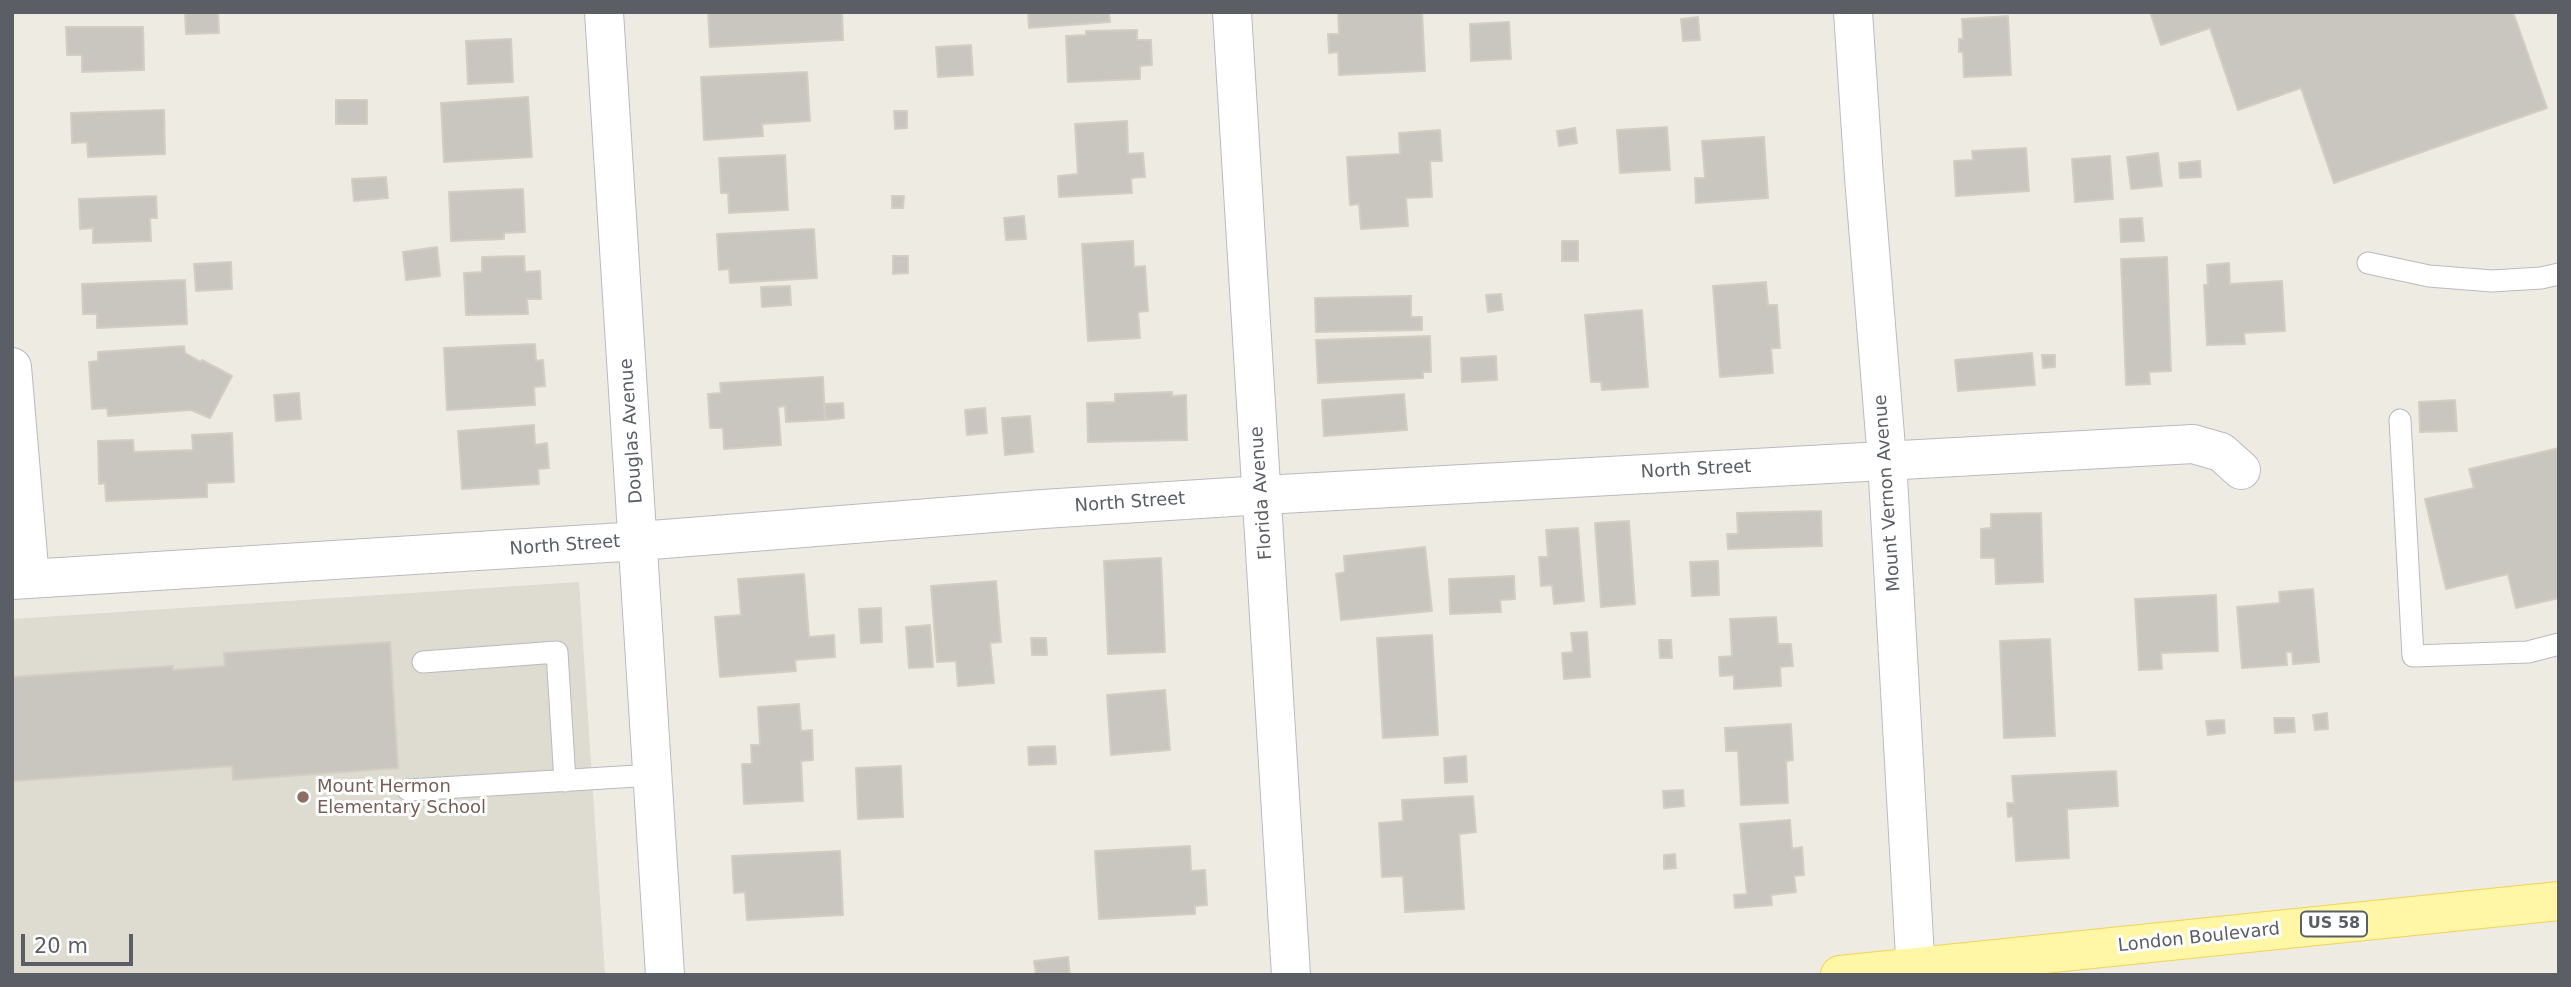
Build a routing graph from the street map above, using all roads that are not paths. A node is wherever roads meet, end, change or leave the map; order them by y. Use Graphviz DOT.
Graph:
graph roads {
  1 [pos="604,12"];
  2 [pos="1231,12"];
  3 [pos="1853,12"];
  4 [pos="2368,263"];
  5 [pos="2559,275"];
  6 [pos="12,367"];
  7 [pos="2400,420"];
  8 [pos="1887,460"];
  9 [pos="2241,470"];
  10 [pos="1262,495"];
  11 [pos="639,541"];
  12 [pos="21,579"];
  13 [pos="2559,645"];
  14 [pos="423,662"];
  15 [pos="653,775"];
  16 [pos="565,781"];
  17 [pos="408,790"];
  18 [pos="2559,901"];
  19 [pos="1916,971"];
  20 [pos="664,975"];
  21 [pos="1291,975"];
  22 [pos="1840,975"];
  1 -- 11 [label="street, Douglas Avenue"];
  2 -- 10 [label="street, Florida Avenue"];
  3 -- 8 [label="street, Mount Vernon Avenue"];
  4 -- 5 [label="lane"];
  6 -- 12 [label="street"];
  7 -- 13 [label="lane"];
  8 -- 9 [label="street, North Street"];
  8 -- 10 [label="street, North Street"];
  8 -- 19 [label="street, Mount Vernon Avenue"];
  10 -- 11 [label="street, North Street"];
  10 -- 21 [label="street, Florida Avenue"];
  11 -- 12 [label="street, North Street"];
  11 -- 15 [label="street, Douglas Avenue"];
  14 -- 16 [label="lane"];
  15 -- 16 [label="lane"];
  15 -- 20 [label="street, Douglas Avenue"];
  16 -- 17 [label="lane"];
  18 -- 19 [label="main road, London Boulevard / US 58"];
  19 -- 22 [label="main road, London Boulevard / US 58"];
}
